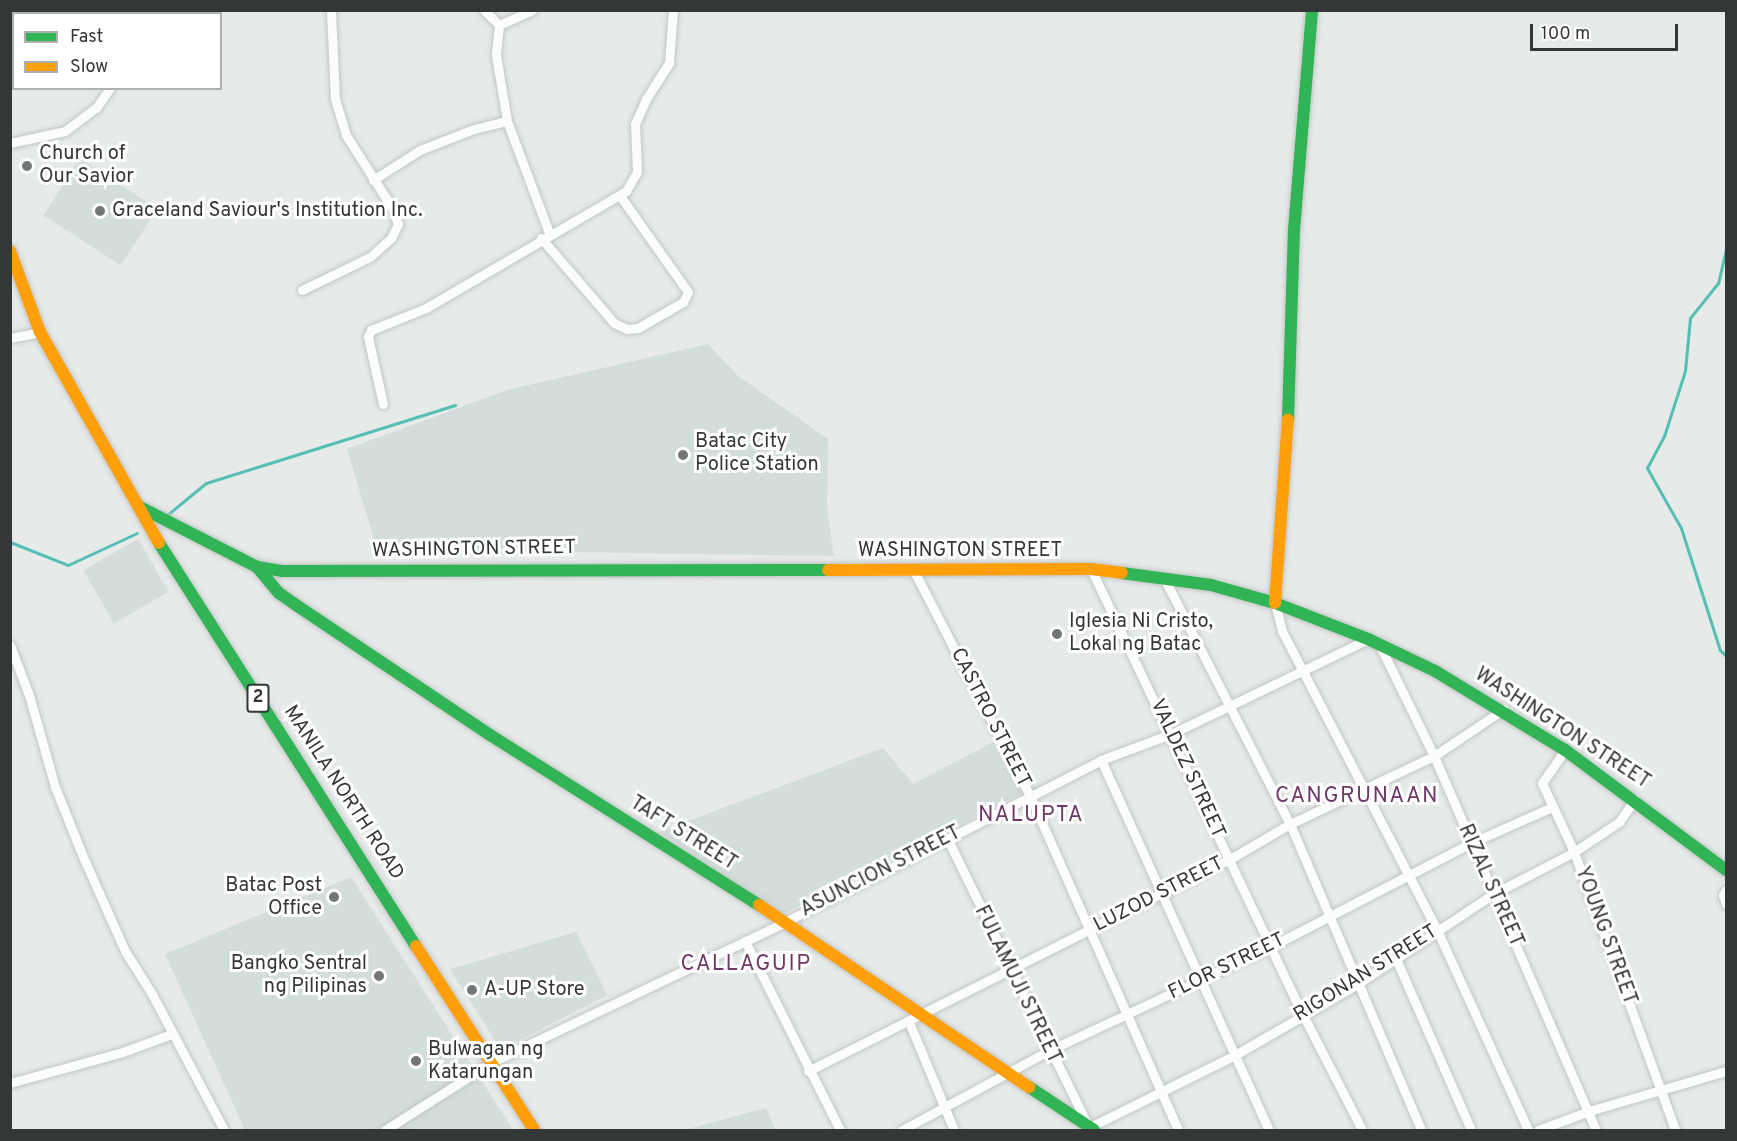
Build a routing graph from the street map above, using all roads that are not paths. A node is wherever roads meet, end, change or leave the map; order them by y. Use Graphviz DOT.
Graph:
graph roads {
  1 [pos="331,10"];
  2 [pos="484,10"];
  3 [pos="532,10"];
  4 [pos="673,10"];
  5 [pos="1312,10"];
  6 [pos="499,25"];
  7 [pos="109,90"];
  8 [pos="507,122"];
  9 [pos="10,143"];
  10 [pos="373,180"];
  11 [pos="620,196"];
  12 [pos="545,235"];
  13 [pos="10,251"];
  14 [pos="302,290"];
  15 [pos="40,332"];
  16 [pos="10,338"];
  17 [pos="383,404"];
  18 [pos="132,501"];
  19 [pos="257,567"];
  20 [pos="1091,569"];
  21 [pos="914,571"];
  22 [pos="1164,578"];
  23 [pos="1275,603"];
  24 [pos="1373,642"];
  25 [pos="10,645"];
  26 [pos="1304,671"];
  27 [pos="1229,708"];
  28 [pos="1504,709"];
  29 [pos="1171,734"];
  30 [pos="1565,750"];
  31 [pos="1434,756"];
  32 [pos="1101,760"];
  33 [pos="1365,787"];
  34 [pos="1030,798"];
  35 [pos="1635,799"];
  36 [pos="1552,807"];
  37 [pos="1290,824"];
  38 [pos="947,838"];
  39 [pos="1471,843"];
  40 [pos="1574,852"];
  41 [pos="1230,859"];
  42 [pos="1726,870"];
  43 [pos="1409,876"];
  44 [pos="1726,890"];
  45 [pos="1161,893"];
  46 [pos="1493,894"];
  47 [pos="1726,904"];
  48 [pos="1331,916"];
  49 [pos="785,922"];
  50 [pos="1437,930"];
  51 [pos="1089,931"];
  52 [pos="745,940"];
  53 [pos="1272,946"];
  54 [pos="1396,959"];
  55 [pos="1009,971"];
  56 [pos="1203,978"];
  57 [pos="1359,983"];
  58 [pos="1303,1015"];
  59 [pos="922,1016"];
  60 [pos="1126,1016"];
  61 [pos="909,1022"];
  62 [pos="171,1034"];
  63 [pos="1048,1051"];
  64 [pos="1235,1055"];
  65 [pos="492,1062"];
  66 [pos="808,1071"];
  67 [pos="1726,1071"];
  68 [pos="1010,1072"];
  69 [pos="10,1083"];
  70 [pos="1662,1092"];
  71 [pos="1160,1093"];
  72 [pos="944,1108"];
  73 [pos="1589,1111"];
  74 [pos="1089,1130"];
  75 [pos="224,1131"];
  76 [pos="385,1131"];
  77 [pos="534,1131"];
  78 [pos="840,1131"];
  79 [pos="902,1131"];
  80 [pos="954,1131"];
  81 [pos="1178,1131"];
  82 [pos="1269,1131"];
  83 [pos="1362,1131"];
  84 [pos="1421,1131"];
  85 [pos="1471,1131"];
  86 [pos="1528,1131"];
  87 [pos="1538,1131"];
  88 [pos="1596,1131"];
  89 [pos="1675,1131"];
  1 -- 10 [label="street"];
  2 -- 6 [label="street"];
  3 -- 6 [label="street"];
  4 -- 11 [label="street"];
  5 -- 23 [label="main road"];
  6 -- 8 [label="street"];
  7 -- 9 [label="street"];
  8 -- 10 [label="street"];
  8 -- 12 [label="street"];
  10 -- 14 [label="street"];
  11 -- 12 [label="street"];
  11 -- 12 [label="street"];
  12 -- 17 [label="street"];
  13 -- 15 [label="main road, MANILA NORTH ROAD / 2"];
  15 -- 16 [label="street"];
  15 -- 18 [label="main road, MANILA NORTH ROAD / 2"];
  18 -- 19 [label="main road, WASHINGTON STREET"];
  18 -- 65 [label="main road, MANILA NORTH ROAD / 2"];
  19 -- 21 [label="main road, WASHINGTON STREET"];
  19 -- 49 [label="main road, TAFT STREET"];
  20 -- 21 [label="main road, WASHINGTON STREET"];
  20 -- 22 [label="main road, WASHINGTON STREET"];
  20 -- 29 [label="street, VALDEZ STREET"];
  21 -- 34 [label="street, CASTRO STREET"];
  22 -- 23 [label="main road, WASHINGTON STREET"];
  22 -- 27 [label="street"];
  23 -- 24 [label="main road, WASHINGTON STREET"];
  23 -- 26 [label="street"];
  24 -- 26 [label="street, ASUNCION STREET"];
  24 -- 28 [label="main road, WASHINGTON STREET"];
  24 -- 31 [label="street, RIZAL STREET"];
  25 -- 62 [label="street"];
  26 -- 27 [label="street, ASUNCION STREET"];
  26 -- 33 [label="street"];
  27 -- 29 [label="street, ASUNCION STREET"];
  27 -- 37 [label="street"];
  28 -- 30 [label="main road, WASHINGTON STREET"];
  28 -- 31 [label="street, LUZOD STREET"];
  29 -- 32 [label="street, ASUNCION STREET"];
  29 -- 41 [label="street, VALDEZ STREET"];
  30 -- 35 [label="main road, WASHINGTON STREET"];
  30 -- 36 [label="street, YOUNG STREET"];
  31 -- 33 [label="street, LUZOD STREET"];
  31 -- 39 [label="street, RIZAL STREET"];
  32 -- 34 [label="street, ASUNCION STREET"];
  32 -- 45 [label="street"];
  33 -- 37 [label="street, LUZOD STREET"];
  33 -- 43 [label="street"];
  34 -- 38 [label="street, ASUNCION STREET"];
  34 -- 51 [label="street, CASTRO STREET"];
  35 -- 40 [label="street, RIGONAN STREET"];
  35 -- 42 [label="main road, WASHINGTON STREET"];
  36 -- 39 [label="street, FLOR STREET"];
  36 -- 40 [label="street, YOUNG STREET"];
  37 -- 41 [label="street, LUZOD STREET"];
  37 -- 48 [label="street"];
  38 -- 49 [label="street, ASUNCION STREET"];
  38 -- 55 [label="street, FULAMUJI STREET"];
  39 -- 43 [label="street, FLOR STREET"];
  39 -- 46 [label="street, RIZAL STREET"];
  40 -- 46 [label="street, RIGONAN STREET"];
  40 -- 70 [label="street, YOUNG STREET"];
  41 -- 45 [label="street, LUZOD STREET"];
  41 -- 53 [label="street, VALDEZ STREET"];
  43 -- 48 [label="street, FLOR STREET"];
  43 -- 50 [label="street"];
  44 -- 47 [label="street"];
  45 -- 51 [label="street, LUZOD STREET"];
  45 -- 56 [label="street"];
  46 -- 50 [label="street, RIGONAN STREET"];
  46 -- 73 [label="street, RIZAL STREET"];
  48 -- 53 [label="street, FLOR STREET"];
  48 -- 57 [label="street"];
  49 -- 52 [label="street, ASUNCION STREET"];
  49 -- 59 [label="main road, TAFT STREET"];
  50 -- 54 [label="street, RIGONAN STREET"];
  50 -- 86 [label="street"];
  51 -- 55 [label="street, LUZOD STREET"];
  51 -- 60 [label="street, CASTRO STREET"];
  52 -- 65 [label="street, ASUNCION STREET"];
  52 -- 66 [label="street"];
  53 -- 56 [label="street, FLOR STREET"];
  53 -- 58 [label="street, VALDEZ STREET"];
  54 -- 57 [label="street, RIGONAN STREET"];
  54 -- 85 [label="street"];
  55 -- 59 [label="street, LUZOD STREET"];
  55 -- 63 [label="street, FULAMUJI STREET"];
  56 -- 60 [label="street, FLOR STREET"];
  56 -- 64 [label="street"];
  57 -- 58 [label="street, RIGONAN STREET"];
  57 -- 84 [label="street"];
  58 -- 64 [label="street, RIGONAN STREET"];
  58 -- 83 [label="street, VALDEZ STREET"];
  59 -- 61 [label="street, LUZOD STREET"];
  59 -- 68 [label="main road, TAFT STREET"];
  60 -- 63 [label="street, FLOR STREET"];
  60 -- 71 [label="street, CASTRO STREET"];
  61 -- 66 [label="street, LUZOD STREET"];
  61 -- 72 [label="street"];
  62 -- 69 [label="street"];
  62 -- 75 [label="street"];
  63 -- 68 [label="street, FLOR STREET"];
  63 -- 74 [label="street, FULAMUJI STREET"];
  64 -- 71 [label="street, RIGONAN STREET"];
  64 -- 82 [label="street"];
  65 -- 76 [label="street, ASUNCION STREET"];
  65 -- 77 [label="main road, MANILA NORTH ROAD / 2"];
  66 -- 78 [label="street"];
  67 -- 70 [label="street"];
  68 -- 72 [label="street, FLOR STREET"];
  68 -- 74 [label="main road, TAFT STREET"];
  70 -- 73 [label="street"];
  70 -- 89 [label="street, YOUNG STREET"];
  71 -- 74 [label="street, RIGONAN STREET"];
  71 -- 81 [label="street, CASTRO STREET"];
  72 -- 79 [label="street, FLOR STREET"];
  72 -- 80 [label="street"];
  73 -- 87 [label="street"];
  73 -- 88 [label="street, RIZAL STREET"];
}
